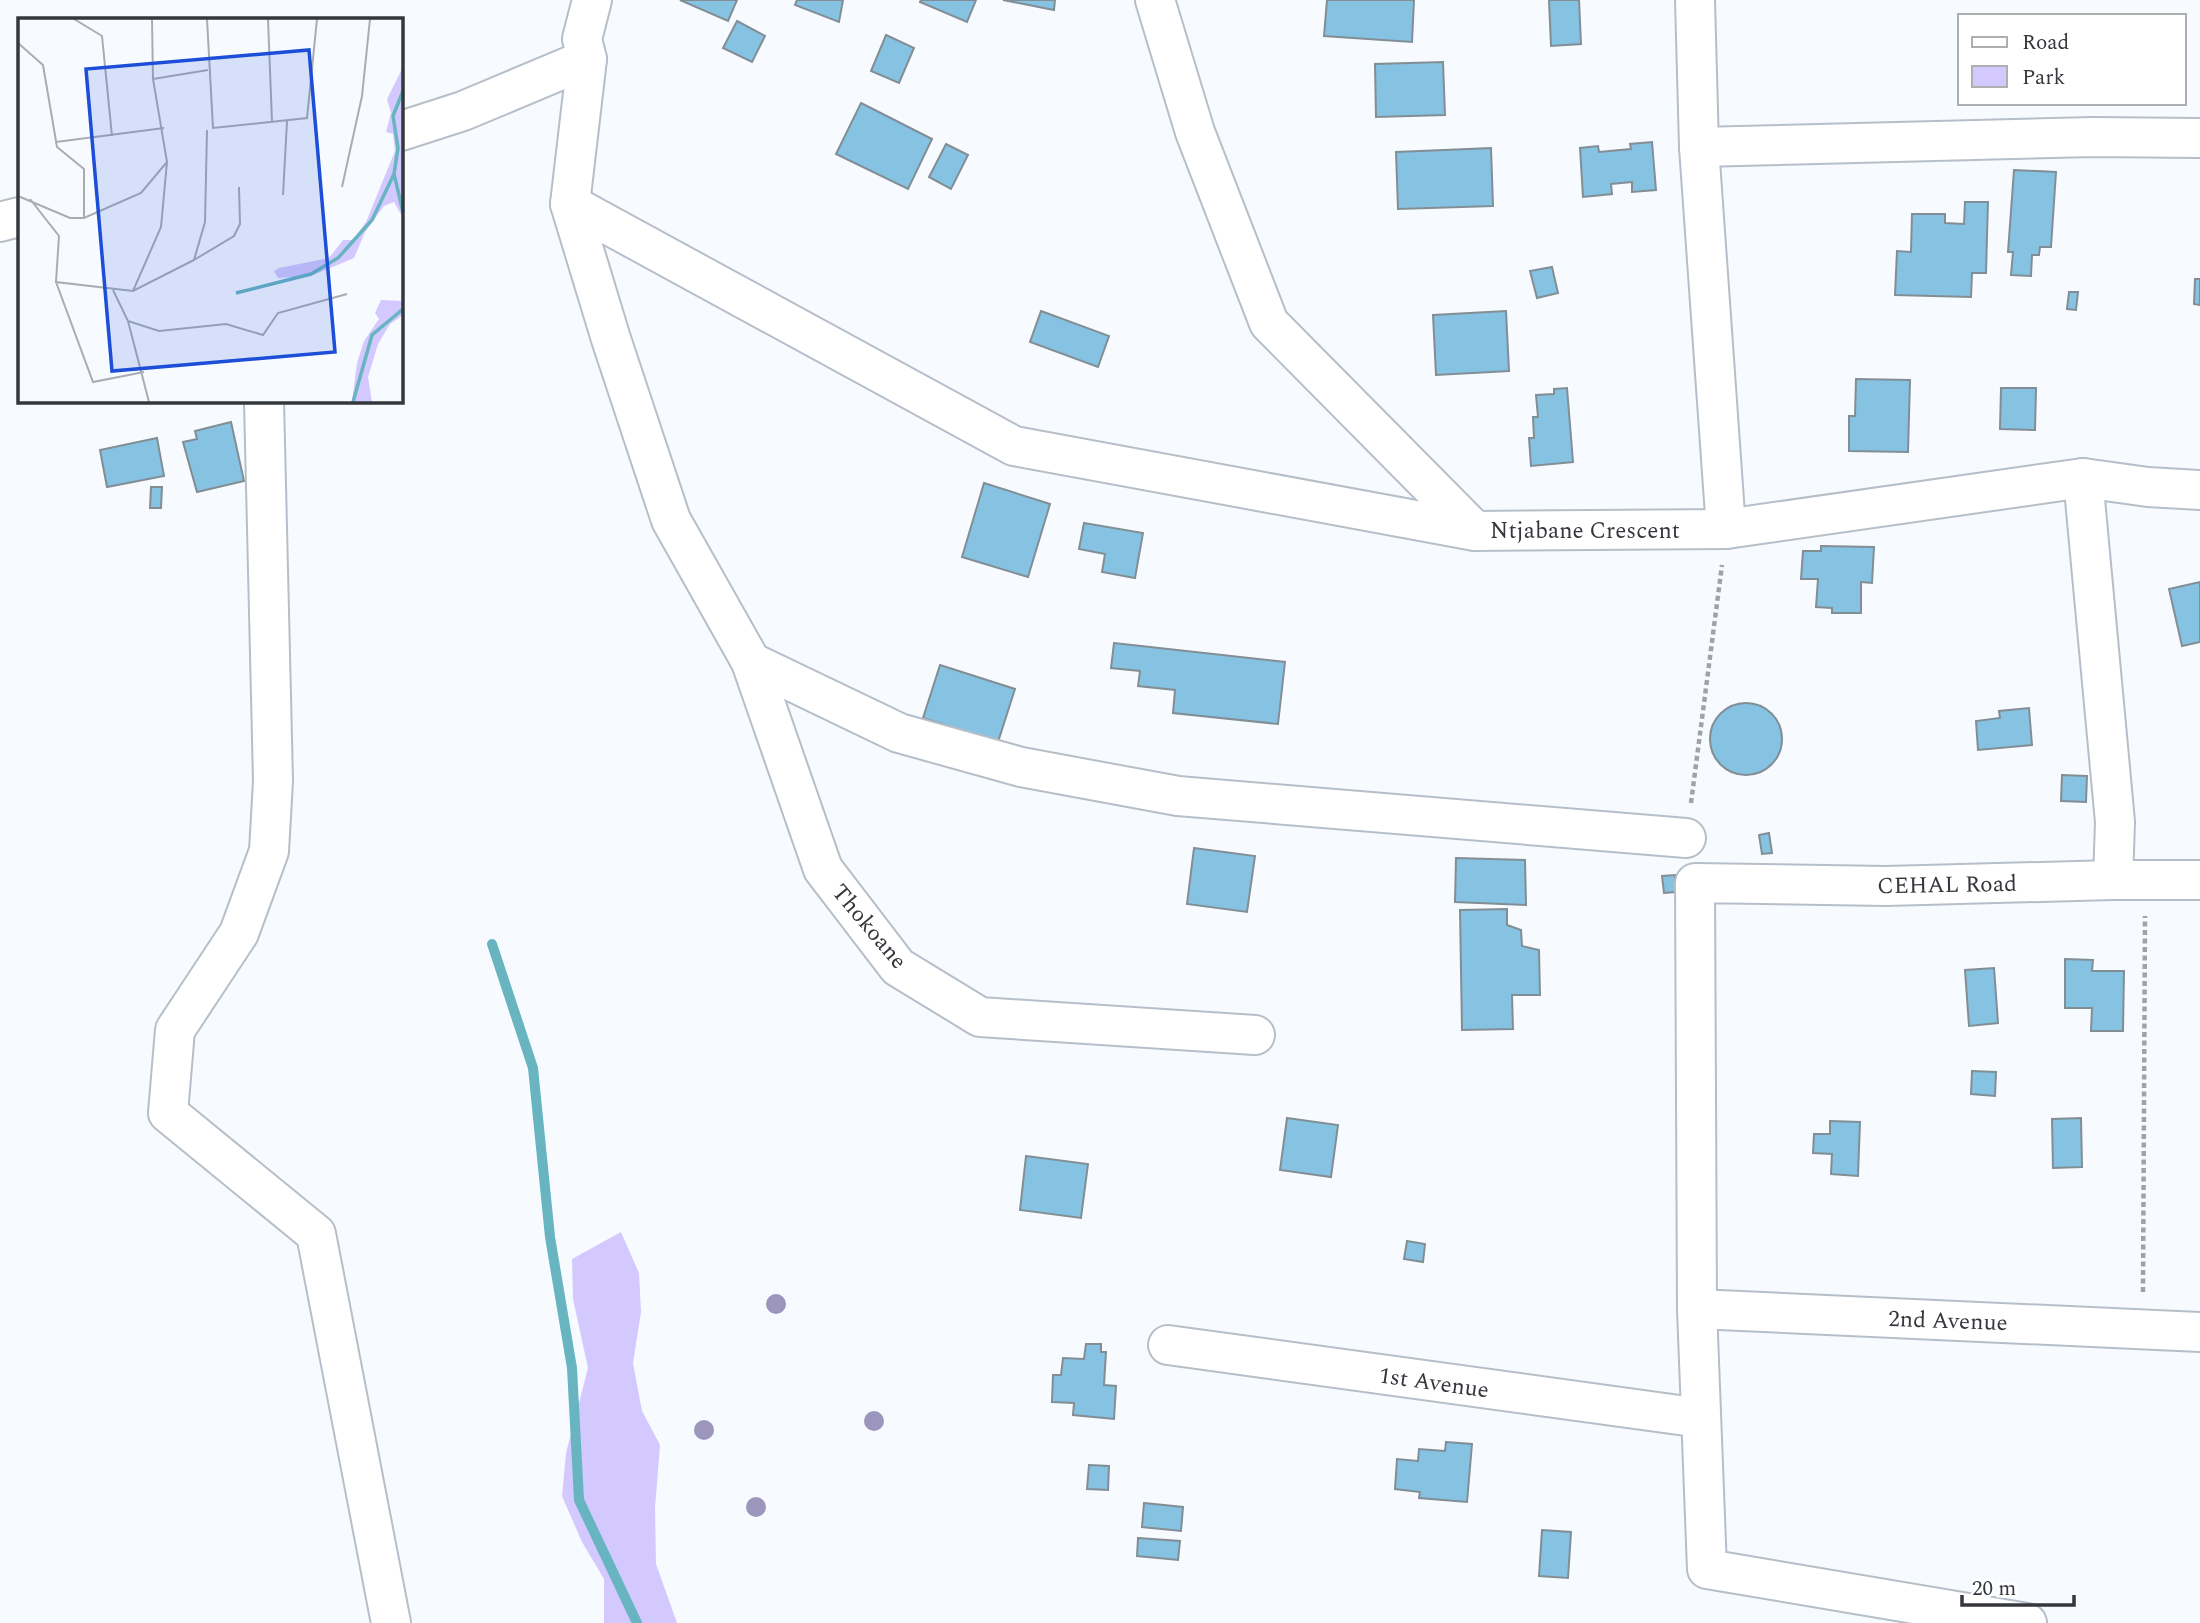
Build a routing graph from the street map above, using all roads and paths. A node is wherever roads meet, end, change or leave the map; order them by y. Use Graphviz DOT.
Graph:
graph roads {
  1 [pos="592,0"];
  2 [pos="1155,0"];
  3 [pos="1695,0"];
  4 [pos="587,60"];
  5 [pos="402,131"];
  6 [pos="2200,138"];
  7 [pos="1699,147"];
  8 [pos="570,204"];
  9 [pos="18,217"];
  10 [pos="0,222"];
  11 [pos="264,402"];
  12 [pos="2083,478"];
  13 [pos="2200,490"];
  14 [pos="1726,529"];
  15 [pos="1475,531"];
  16 [pos="751,662"];
  17 [pos="1686,838"];
  18 [pos="2129,880"];
  19 [pos="2200,880"];
  20 [pos="1255,1035"];
  21 [pos="1697,1309"];
  22 [pos="2143,1329"];
  23 [pos="2200,1332"];
  24 [pos="1168,1345"];
  25 [pos="1701,1418"];
  26 [pos="391,1623"];
  27 [pos="2027,1623"];
  1 -- 4 [label="street"];
  2 -- 15 [label="street, Ntjabane Crescent"];
  3 -- 7 [label="street"];
  4 -- 5 [label="street"];
  4 -- 8 [label="street"];
  6 -- 7 [label="street"];
  7 -- 14 [label="street"];
  8 -- 15 [label="street"];
  8 -- 16 [label="street, Thokoane"];
  9 -- 10 [label="street"];
  11 -- 26 [label="street"];
  12 -- 13 [label="street, Ntjabane Crescent"];
  12 -- 14 [label="street, Ntjabane Crescent"];
  12 -- 18 [label="street"];
  14 -- 15 [label="street, Ntjabane Crescent"];
  14 -- 17 [label="path"];
  16 -- 17 [label="street"];
  16 -- 20 [label="street, Thokoane"];
  18 -- 19 [label="street, CEHAL Road"];
  18 -- 21 [label="street, CEHAL Road"];
  18 -- 22 [label="path"];
  21 -- 22 [label="street, 2nd Avenue"];
  21 -- 25 [label="street"];
  22 -- 23 [label="street, 2nd Avenue"];
  24 -- 25 [label="street, 1st Avenue"];
  25 -- 27 [label="street"];
}
